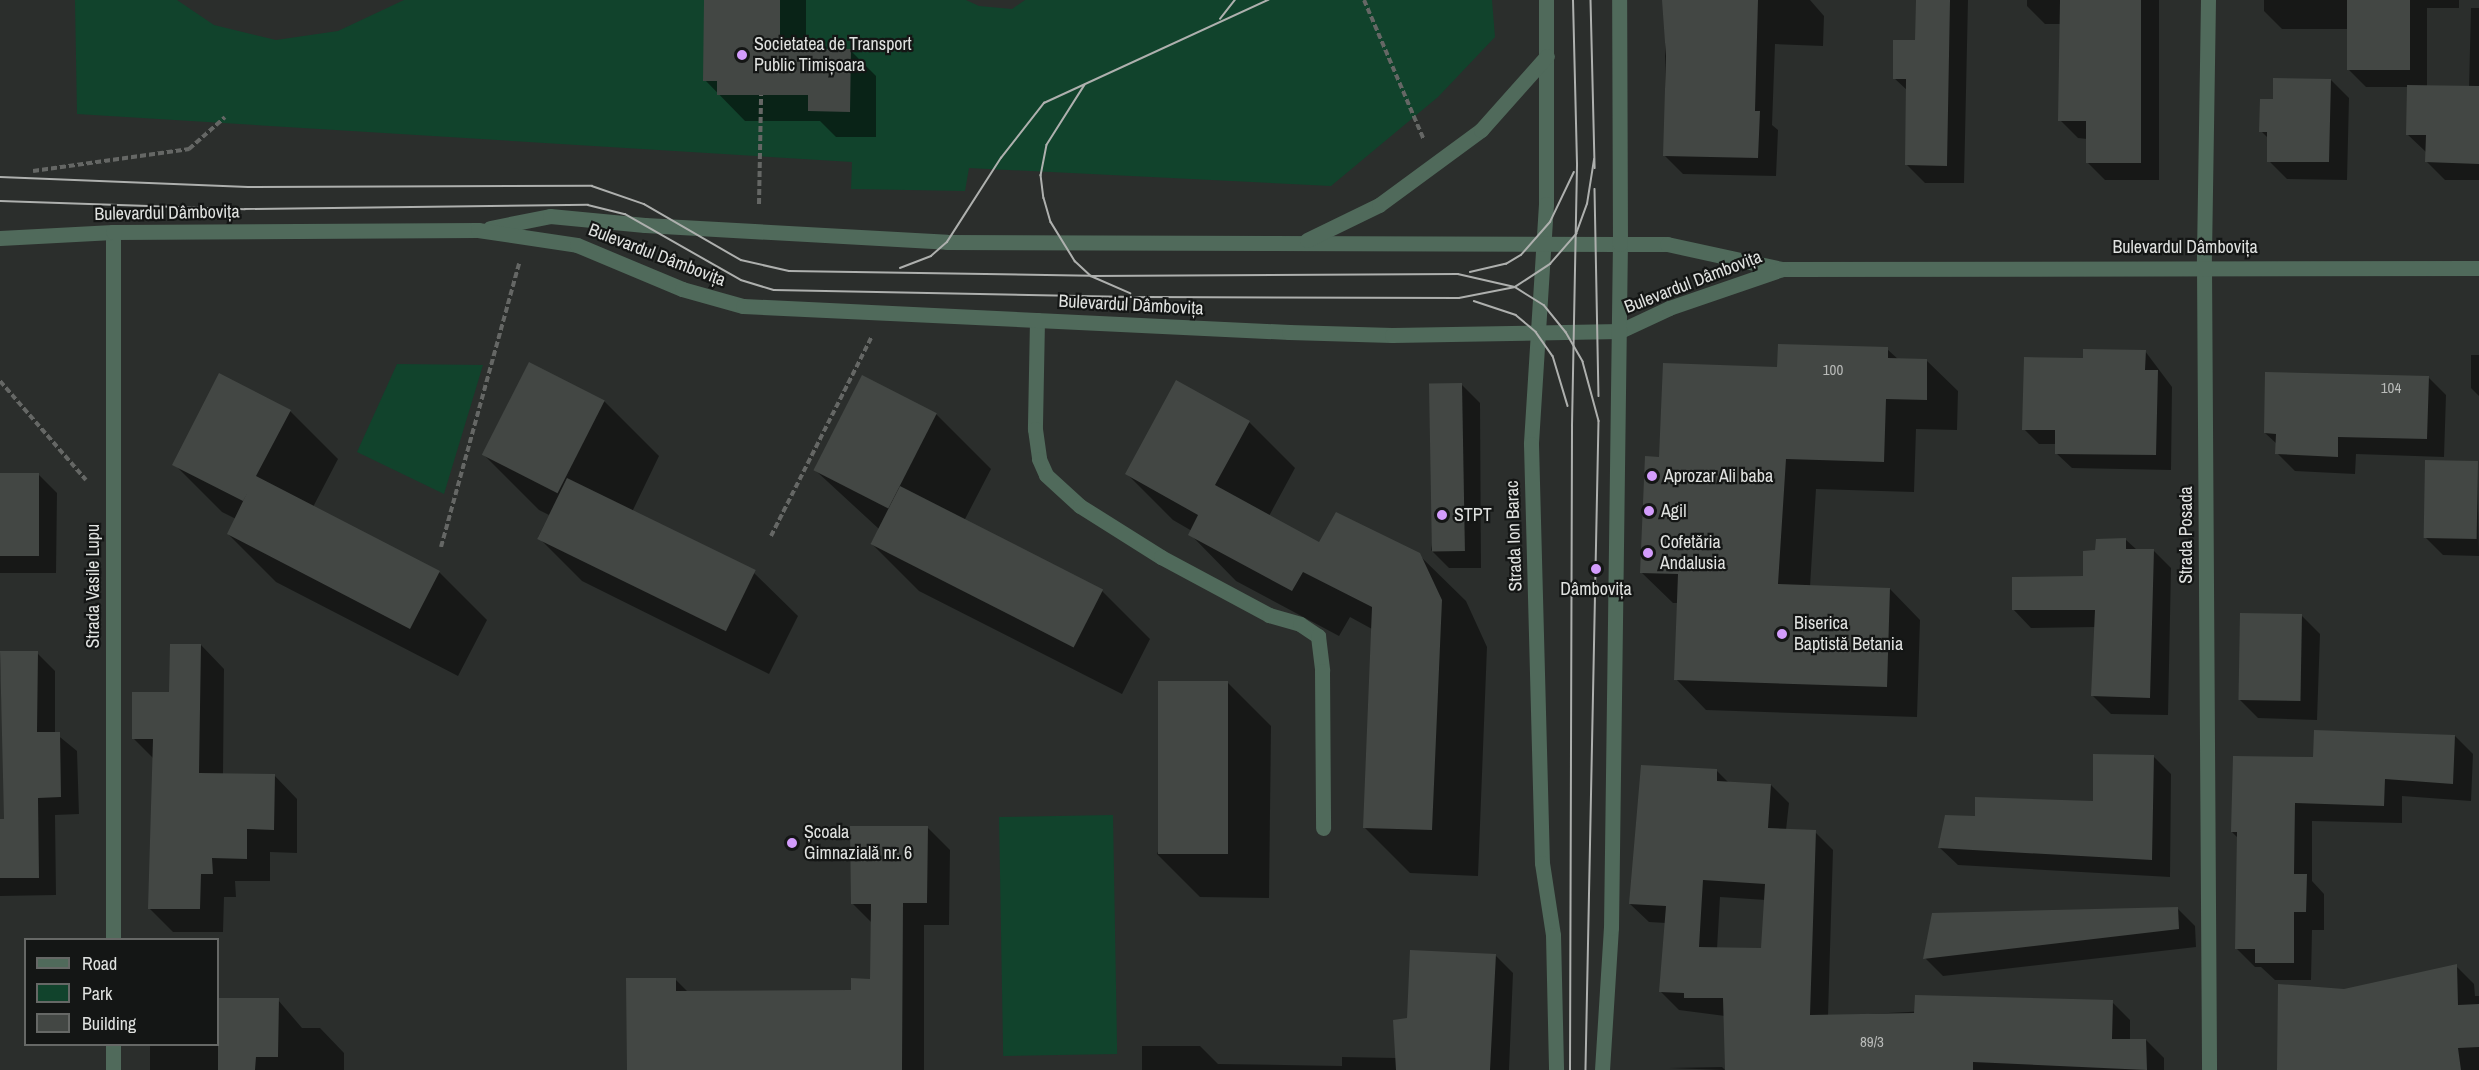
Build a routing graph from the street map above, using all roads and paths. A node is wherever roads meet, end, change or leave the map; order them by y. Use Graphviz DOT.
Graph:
graph roads {
  1 [pos="1364,0"];
  2 [pos="1546,0"];
  3 [pos="1619,0"];
  4 [pos="2208,0"];
  5 [pos="1547,56"];
  6 [pos="761,95"];
  7 [pos="225,117"];
  8 [pos="1425,143"];
  9 [pos="33,171"];
  10 [pos="478,230"];
  11 [pos="112,232"];
  12 [pos="758,232"];
  13 [pos="0,238"];
  14 [pos="526,238"];
  15 [pos="1303,242"];
  16 [pos="1543,243"];
  17 [pos="1620,244"];
  18 [pos="2204,266"];
  19 [pos="2479,268"];
  20 [pos="1782,269"];
  21 [pos="884,313"];
  22 [pos="1037,320"];
  23 [pos="1620,331"];
  24 [pos="1536,332"];
  25 [pos="0,381"];
  26 [pos="113,510"];
  27 [pos="771,536"];
  28 [pos="441,547"];
  29 [pos="1323,828"];
  30 [pos="112,938"];
  31 [pos="112,1046"];
  32 [pos="112,1070"];
  33 [pos="1556,1070"];
  34 [pos="1602,1070"];
  35 [pos="2209,1070"];
  1 -- 8 [label="path"];
  2 -- 5 [label="street, Strada Ion Barac"];
  3 -- 17 [label="street"];
  4 -- 18 [label="street, Strada Posada"];
  5 -- 15 [label="street"];
  5 -- 16 [label="street, Strada Ion Barac"];
  6 -- 12 [label="path"];
  7 -- 9 [label="path"];
  10 -- 11 [label="street, Bulevardul Dâmbovița"];
  10 -- 12 [label="street, Bulevardul Dâmbovița"];
  10 -- 14 [label="street, Bulevardul Dâmbovița"];
  11 -- 13 [label="street, Bulevardul Dâmbovița"];
  11 -- 26 [label="street, Strada Vasile Lupu"];
  12 -- 15 [label="street, Bulevardul Dâmbovița"];
  14 -- 21 [label="street, Bulevardul Dâmbovița"];
  14 -- 28 [label="path"];
  15 -- 16 [label="street, Bulevardul Dâmbovița"];
  16 -- 17 [label="street, Bulevardul Dâmbovița"];
  16 -- 24 [label="street, Strada Ion Barac"];
  17 -- 20 [label="street, Bulevardul Dâmbovița"];
  17 -- 23 [label="street"];
  18 -- 19 [label="street, Bulevardul Dâmbovița"];
  18 -- 20 [label="street, Bulevardul Dâmbovița"];
  18 -- 35 [label="street, Strada Posada"];
  20 -- 23 [label="street, Bulevardul Dâmbovița"];
  21 -- 22 [label="street, Bulevardul Dâmbovița"];
  21 -- 27 [label="path"];
  22 -- 24 [label="street, Bulevardul Dâmbovița"];
  22 -- 29 [label="street"];
  23 -- 24 [label="street, Bulevardul Dâmbovița"];
  23 -- 34 [label="street"];
  24 -- 33 [label="street, Strada Ion Barac"];
  25 -- 26 [label="path"];
  26 -- 30 [label="street, Strada Vasile Lupu"];
  31 -- 32 [label="street"];
}
